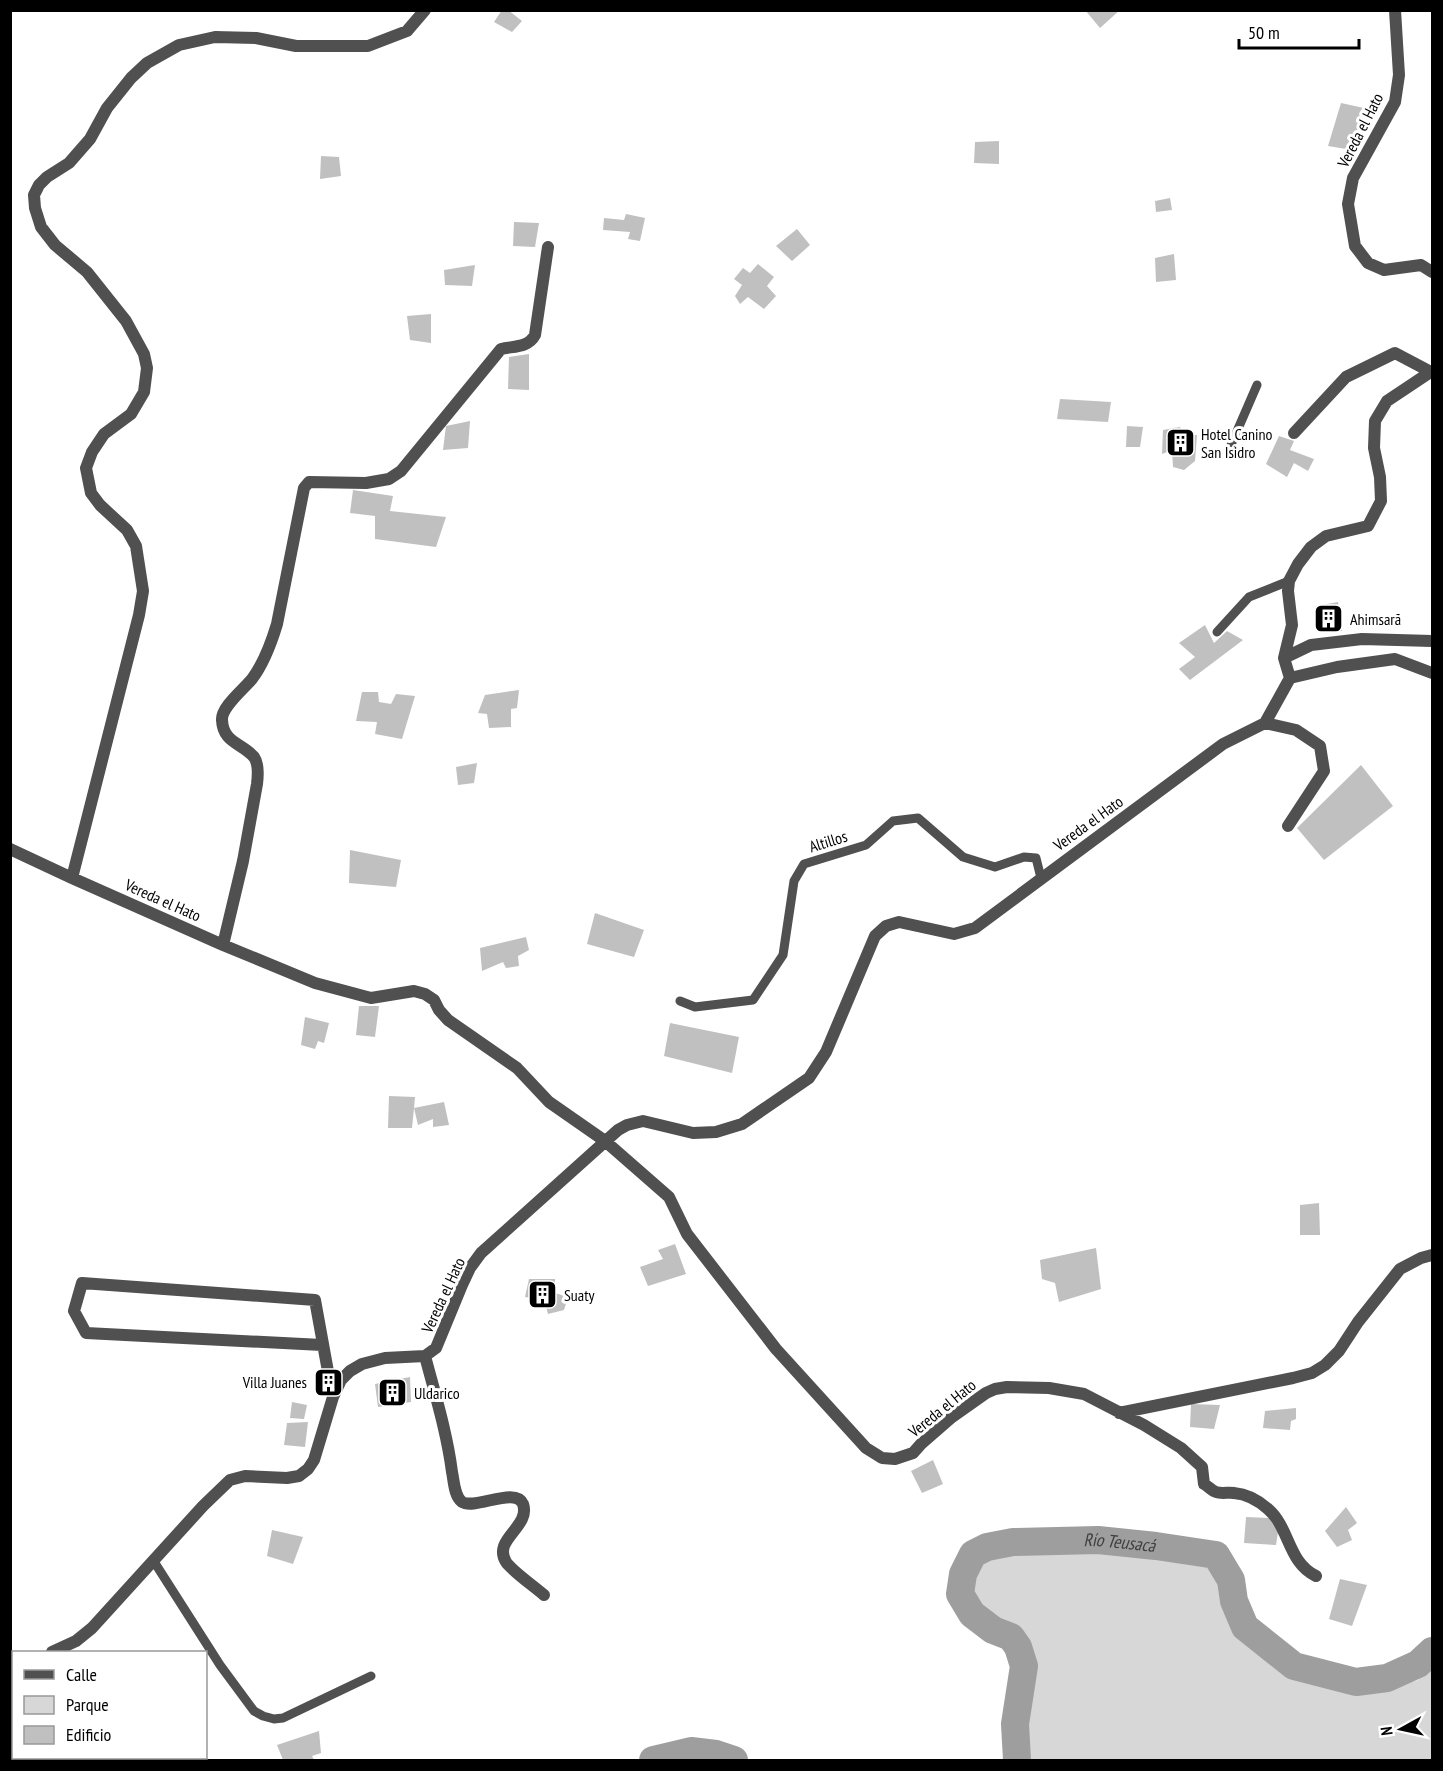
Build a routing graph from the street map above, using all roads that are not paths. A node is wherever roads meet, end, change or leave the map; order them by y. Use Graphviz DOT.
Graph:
graph roads {
  1 [pos="425,10"];
  2 [pos="1395,10"];
  3 [pos="548,247"];
  4 [pos="1432,259"];
  5 [pos="1421,265"];
  6 [pos="1432,272"];
  7 [pos="1432,371"];
  8 [pos="1257,385"];
  9 [pos="1294,433"];
  10 [pos="1231,445"];
  11 [pos="1289,582"];
  12 [pos="1217,632"];
  13 [pos="1432,641"];
  14 [pos="1284,657"];
  15 [pos="1432,673"];
  16 [pos="1290,678"];
  17 [pos="1265,723"];
  18 [pos="1288,826"];
  19 [pos="10,849"];
  20 [pos="72,878"];
  21 [pos="1041,878"];
  22 [pos="223,945"];
  23 [pos="680,1001"];
  24 [pos="605,1141"];
  25 [pos="1432,1255"];
  26 [pos="322,1345"];
  27 [pos="425,1356"];
  28 [pos="331,1387"];
  29 [pos="1119,1413"];
  30 [pos="153,1560"];
  31 [pos="1316,1576"];
  32 [pos="544,1595"];
  33 [pos="56,1651"];
  34 [pos="371,1676"];
  1 -- 20 [label="street"];
  2 -- 5 [label="street, Vereda el Hato"];
  3 -- 22 [label="street"];
  4 -- 5 [label="street"];
  5 -- 6 [label="street"];
  7 -- 9 [label="street"];
  7 -- 11 [label="street"];
  8 -- 10 [label="lane"];
  11 -- 12 [label="lane"];
  11 -- 14 [label="street"];
  13 -- 14 [label="street"];
  14 -- 16 [label="street"];
  15 -- 16 [label="street"];
  16 -- 17 [label="street"];
  17 -- 18 [label="street"];
  17 -- 21 [label="street, Vereda el Hato"];
  19 -- 20 [label="street, Vereda el Hato"];
  20 -- 22 [label="street, Vereda el Hato"];
  21 -- 23 [label="lane, Altillos"];
  21 -- 24 [label="street, Vereda el Hato"];
  22 -- 24 [label="street, Vereda el Hato"];
  24 -- 27 [label="street, Vereda el Hato"];
  24 -- 29 [label="street, Vereda el Hato"];
  25 -- 29 [label="street"];
  26 -- 26 [label="street"];
  26 -- 28 [label="street"];
  27 -- 28 [label="street, Vereda el Hato"];
  27 -- 32 [label="street"];
  28 -- 30 [label="street, Vereda el Hato"];
  29 -- 31 [label="street, Vereda el Hato"];
  30 -- 33 [label="street, Vereda el Hato"];
  30 -- 34 [label="lane"];
}
